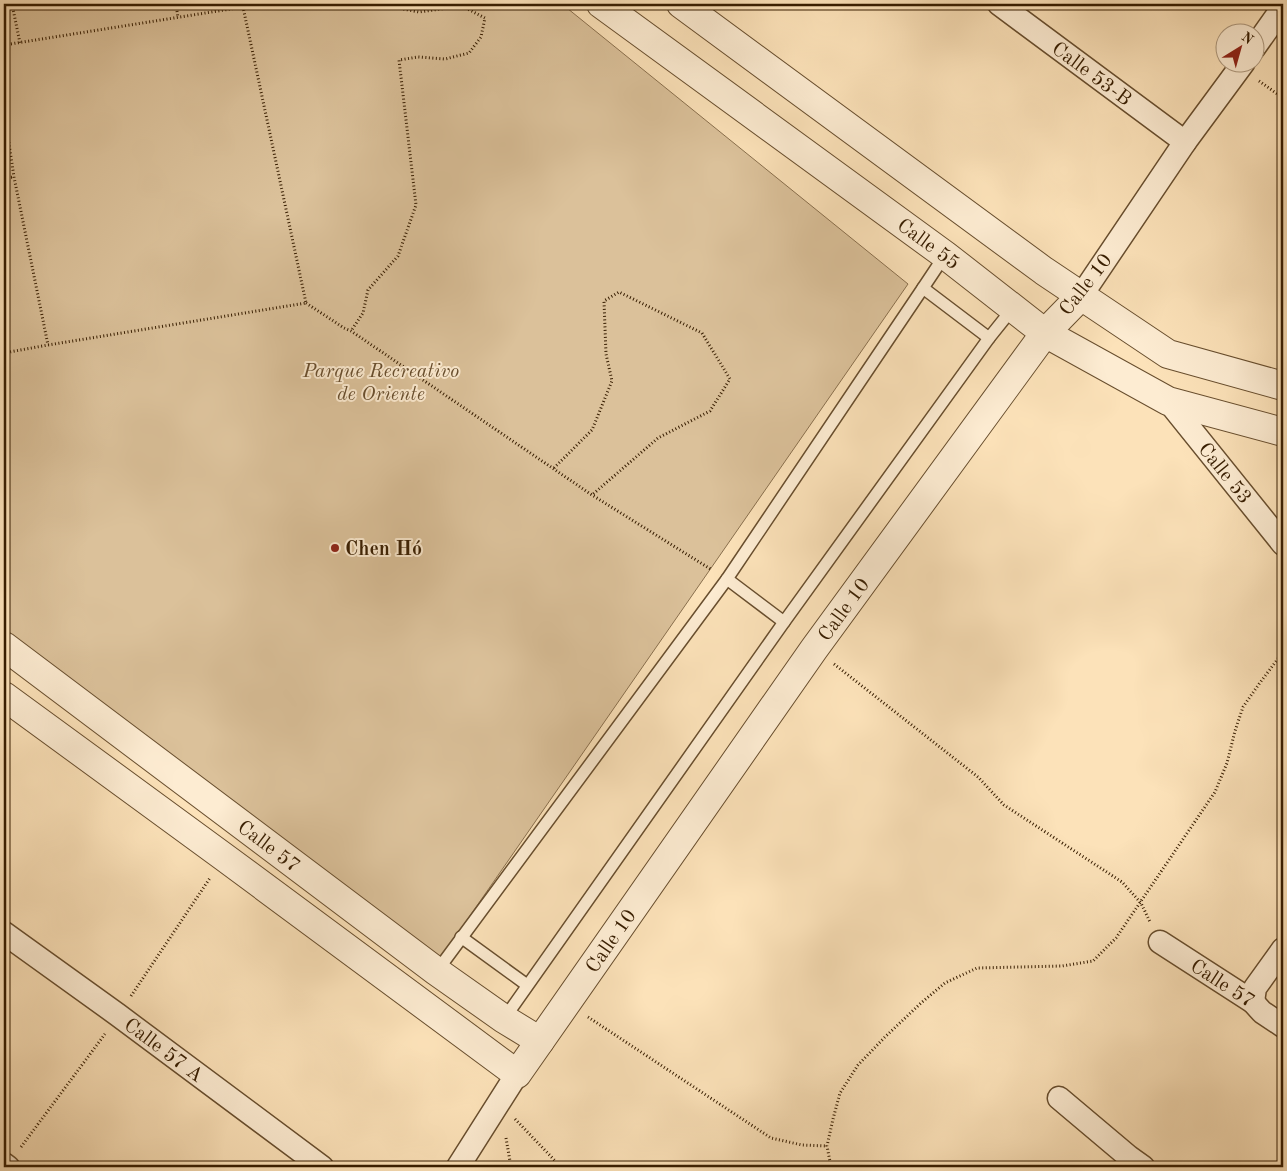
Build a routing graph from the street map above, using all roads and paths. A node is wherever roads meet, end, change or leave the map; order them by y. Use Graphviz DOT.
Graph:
graph roads {
  1 [pos="12,4"];
  2 [pos="176,4"];
  3 [pos="601,4"];
  4 [pos="681,4"];
  5 [pos="999,4"];
  6 [pos="367,5"];
  7 [pos="243,7"];
  8 [pos="1283,7"];
  9 [pos="178,18"];
  10 [pos="1264,34"];
  11 [pos="20,43"];
  12 [pos="4,45"];
  13 [pos="1237,72"];
  14 [pos="1251,72"];
  15 [pos="1283,98"];
  16 [pos="4,111"];
  17 [pos="1186,142"];
  18 [pos="14,177"];
  19 [pos="4,178"];
  20 [pos="945,255"];
  21 [pos="923,288"];
  22 [pos="1080,296"];
  23 [pos="306,303"];
  24 [pos="1013,308"];
  25 [pos="351,331"];
  26 [pos="1045,333"];
  27 [pos="989,338"];
  28 [pos="48,344"];
  29 [pos="4,353"];
  30 [pos="1283,386"];
  31 [pos="1168,401"];
  32 [pos="1283,432"];
  33 [pos="554,468"];
  34 [pos="592,495"];
  35 [pos="1283,544"];
  36 [pos="727,579"];
  37 [pos="784,622"];
  38 [pos="4,646"];
  39 [pos="814,649"];
  40 [pos="1283,652"];
  41 [pos="4,696"];
  42 [pos="1141,903"];
  43 [pos="4,932"];
  44 [pos="461,937"];
  45 [pos="1160,942"];
  46 [pos="1283,948"];
  47 [pos="436,971"];
  48 [pos="527,986"];
  49 [pos="1253,1002"];
  50 [pos="566,1003"];
  51 [pos="504,1019"];
  52 [pos="1283,1026"];
  53 [pos="540,1041"];
  54 [pos="517,1074"];
  55 [pos="1059,1098"];
  56 [pos="499,1102"];
  57 [pos="827,1146"];
  58 [pos="4,1164"];
  59 [pos="1131,1164"];
  60 [pos="8,1167"];
  61 [pos="322,1167"];
  62 [pos="458,1167"];
  63 [pos="511,1167"];
  64 [pos="562,1167"];
  65 [pos="831,1167"];
  1 -- 11 [label="path"];
  2 -- 9 [label="path"];
  3 -- 20 [label="street, Calle 55"];
  4 -- 22 [label="street"];
  5 -- 17 [label="street, Calle 53-B"];
  6 -- 7 [label="path"];
  6 -- 25 [label="path"];
  7 -- 9 [label="path"];
  7 -- 23 [label="path"];
  8 -- 10 [label="street"];
  9 -- 11 [label="path"];
  11 -- 12 [label="path"];
  13 -- 17 [label="street, Calle 10"];
  14 -- 15 [label="path"];
  16 -- 18 [label="path"];
  17 -- 22 [label="street, Calle 10"];
  18 -- 19 [label="path"];
  18 -- 28 [label="path"];
  20 -- 21 [label="lane"];
  20 -- 24 [label="street, Calle 55"];
  21 -- 27 [label="lane"];
  21 -- 36 [label="lane"];
  22 -- 26 [label="street, Calle 10"];
  22 -- 30 [label="street"];
  23 -- 25 [label="path"];
  23 -- 28 [label="path"];
  24 -- 26 [label="street, Calle 55"];
  24 -- 27 [label="lane"];
  25 -- 33 [label="path"];
  26 -- 31 [label="street, Calle 55"];
  26 -- 39 [label="street, Calle 10"];
  27 -- 37 [label="lane"];
  28 -- 29 [label="path"];
  31 -- 32 [label="street, Calle 55"];
  31 -- 35 [label="street, Calle 53"];
  33 -- 34 [label="path"];
  33 -- 34 [label="path"];
  34 -- 36 [label="path"];
  36 -- 37 [label="lane"];
  36 -- 44 [label="lane"];
  37 -- 48 [label="lane"];
  38 -- 47 [label="street, Calle 57"];
  39 -- 42 [label="path"];
  39 -- 50 [label="street, Calle 10"];
  40 -- 42 [label="path"];
  41 -- 54 [label="street, Calle 57"];
  42 -- 45 [label="path"];
  42 -- 57 [label="path"];
  43 -- 61 [label="street, Calle 57 A"];
  44 -- 47 [label="lane"];
  44 -- 48 [label="lane"];
  45 -- 49 [label="street, Calle 57"];
  46 -- 49 [label="street"];
  47 -- 51 [label="street, Calle 57"];
  48 -- 51 [label="lane"];
  49 -- 52 [label="street, Calle 57"];
  50 -- 53 [label="street, Calle 10"];
  50 -- 57 [label="path"];
  51 -- 53 [label="street, Calle 57"];
  53 -- 54 [label="street, Calle 10"];
  54 -- 56 [label="street, Calle 10"];
  55 -- 59 [label="street"];
  56 -- 62 [label="street, Calle 10"];
  56 -- 63 [label="path"];
  56 -- 64 [label="path"];
  57 -- 65 [label="path"];
  58 -- 60 [label="street"];
}
